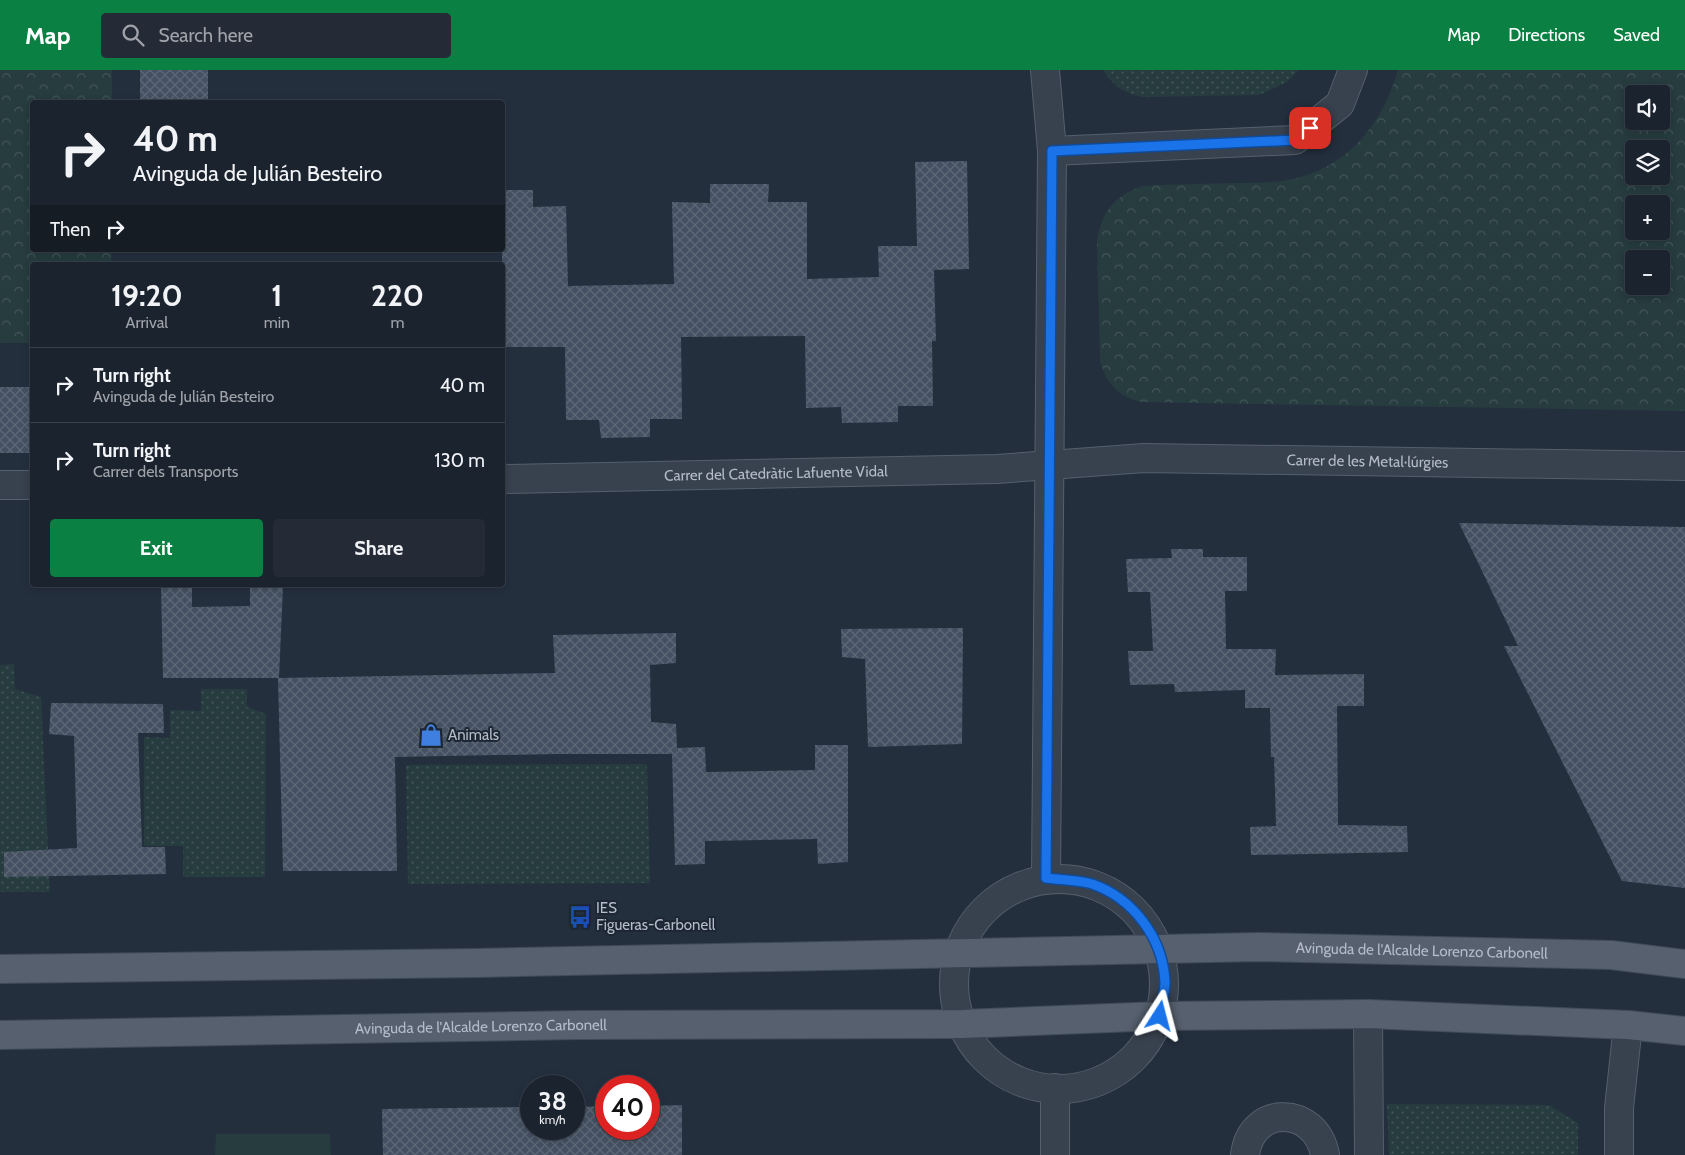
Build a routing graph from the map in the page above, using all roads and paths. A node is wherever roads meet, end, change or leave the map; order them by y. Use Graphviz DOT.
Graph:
graph roads {
  1 [pos="1045,70"];
  2 [pos="1352,70"];
  3 [pos="1052,151"];
  4 [pos="1685,466"];
  5 [pos="1050,467"];
  6 [pos="505,479"];
  7 [pos="0,485"];
  8 [pos="30,485"];
  9 [pos="1046,878"];
  10 [pos="1159,950"];
  11 [pos="956,953"];
  12 [pos="1685,964"];
  13 [pos="0,969"];
  14 [pos="1368,1014"];
  15 [pos="1160,1016"];
  16 [pos="962,1024"];
  17 [pos="1628,1026"];
  18 [pos="1685,1031"];
  19 [pos="0,1035"];
  20 [pos="1055,1088"];
  21 [pos="1055,1155"];
  22 [pos="1245,1155"];
  23 [pos="1325,1155"];
  24 [pos="1369,1155"];
  25 [pos="1619,1155"];
  1 -- 3 [label="street"];
  2 -- 3 [label="street"];
  3 -- 5 [label="street"];
  4 -- 5 [label="street, Carrer de les Metal·lúrgies"];
  5 -- 6 [label="street, Carrer del Catedràtic Lafuente Vidal"];
  5 -- 9 [label="street"];
  7 -- 8 [label="street"];
  9 -- 10 [label="street"];
  9 -- 11 [label="street"];
  10 -- 11 [label="main road, Avinguda de l'Alcalde Lorenzo Carbonell"];
  10 -- 12 [label="main road, Avinguda de l'Alcalde Lorenzo Carbonell"];
  10 -- 15 [label="street"];
  11 -- 13 [label="main road, Avinguda de l'Alcalde Lorenzo Carbonell"];
  11 -- 16 [label="street"];
  14 -- 15 [label="main road, Avinguda de l'Alcalde Lorenzo Carbonell"];
  14 -- 17 [label="main road, Avinguda de l'Alcalde Lorenzo Carbonell"];
  14 -- 24 [label="street"];
  15 -- 16 [label="main road, Avinguda de l'Alcalde Lorenzo Carbonell"];
  15 -- 20 [label="street"];
  16 -- 19 [label="main road, Avinguda de l'Alcalde Lorenzo Carbonell"];
  16 -- 20 [label="street"];
  17 -- 18 [label="main road, Avinguda de l'Alcalde Lorenzo Carbonell"];
  17 -- 25 [label="street"];
  20 -- 21 [label="street"];
  22 -- 23 [label="street"];
}
